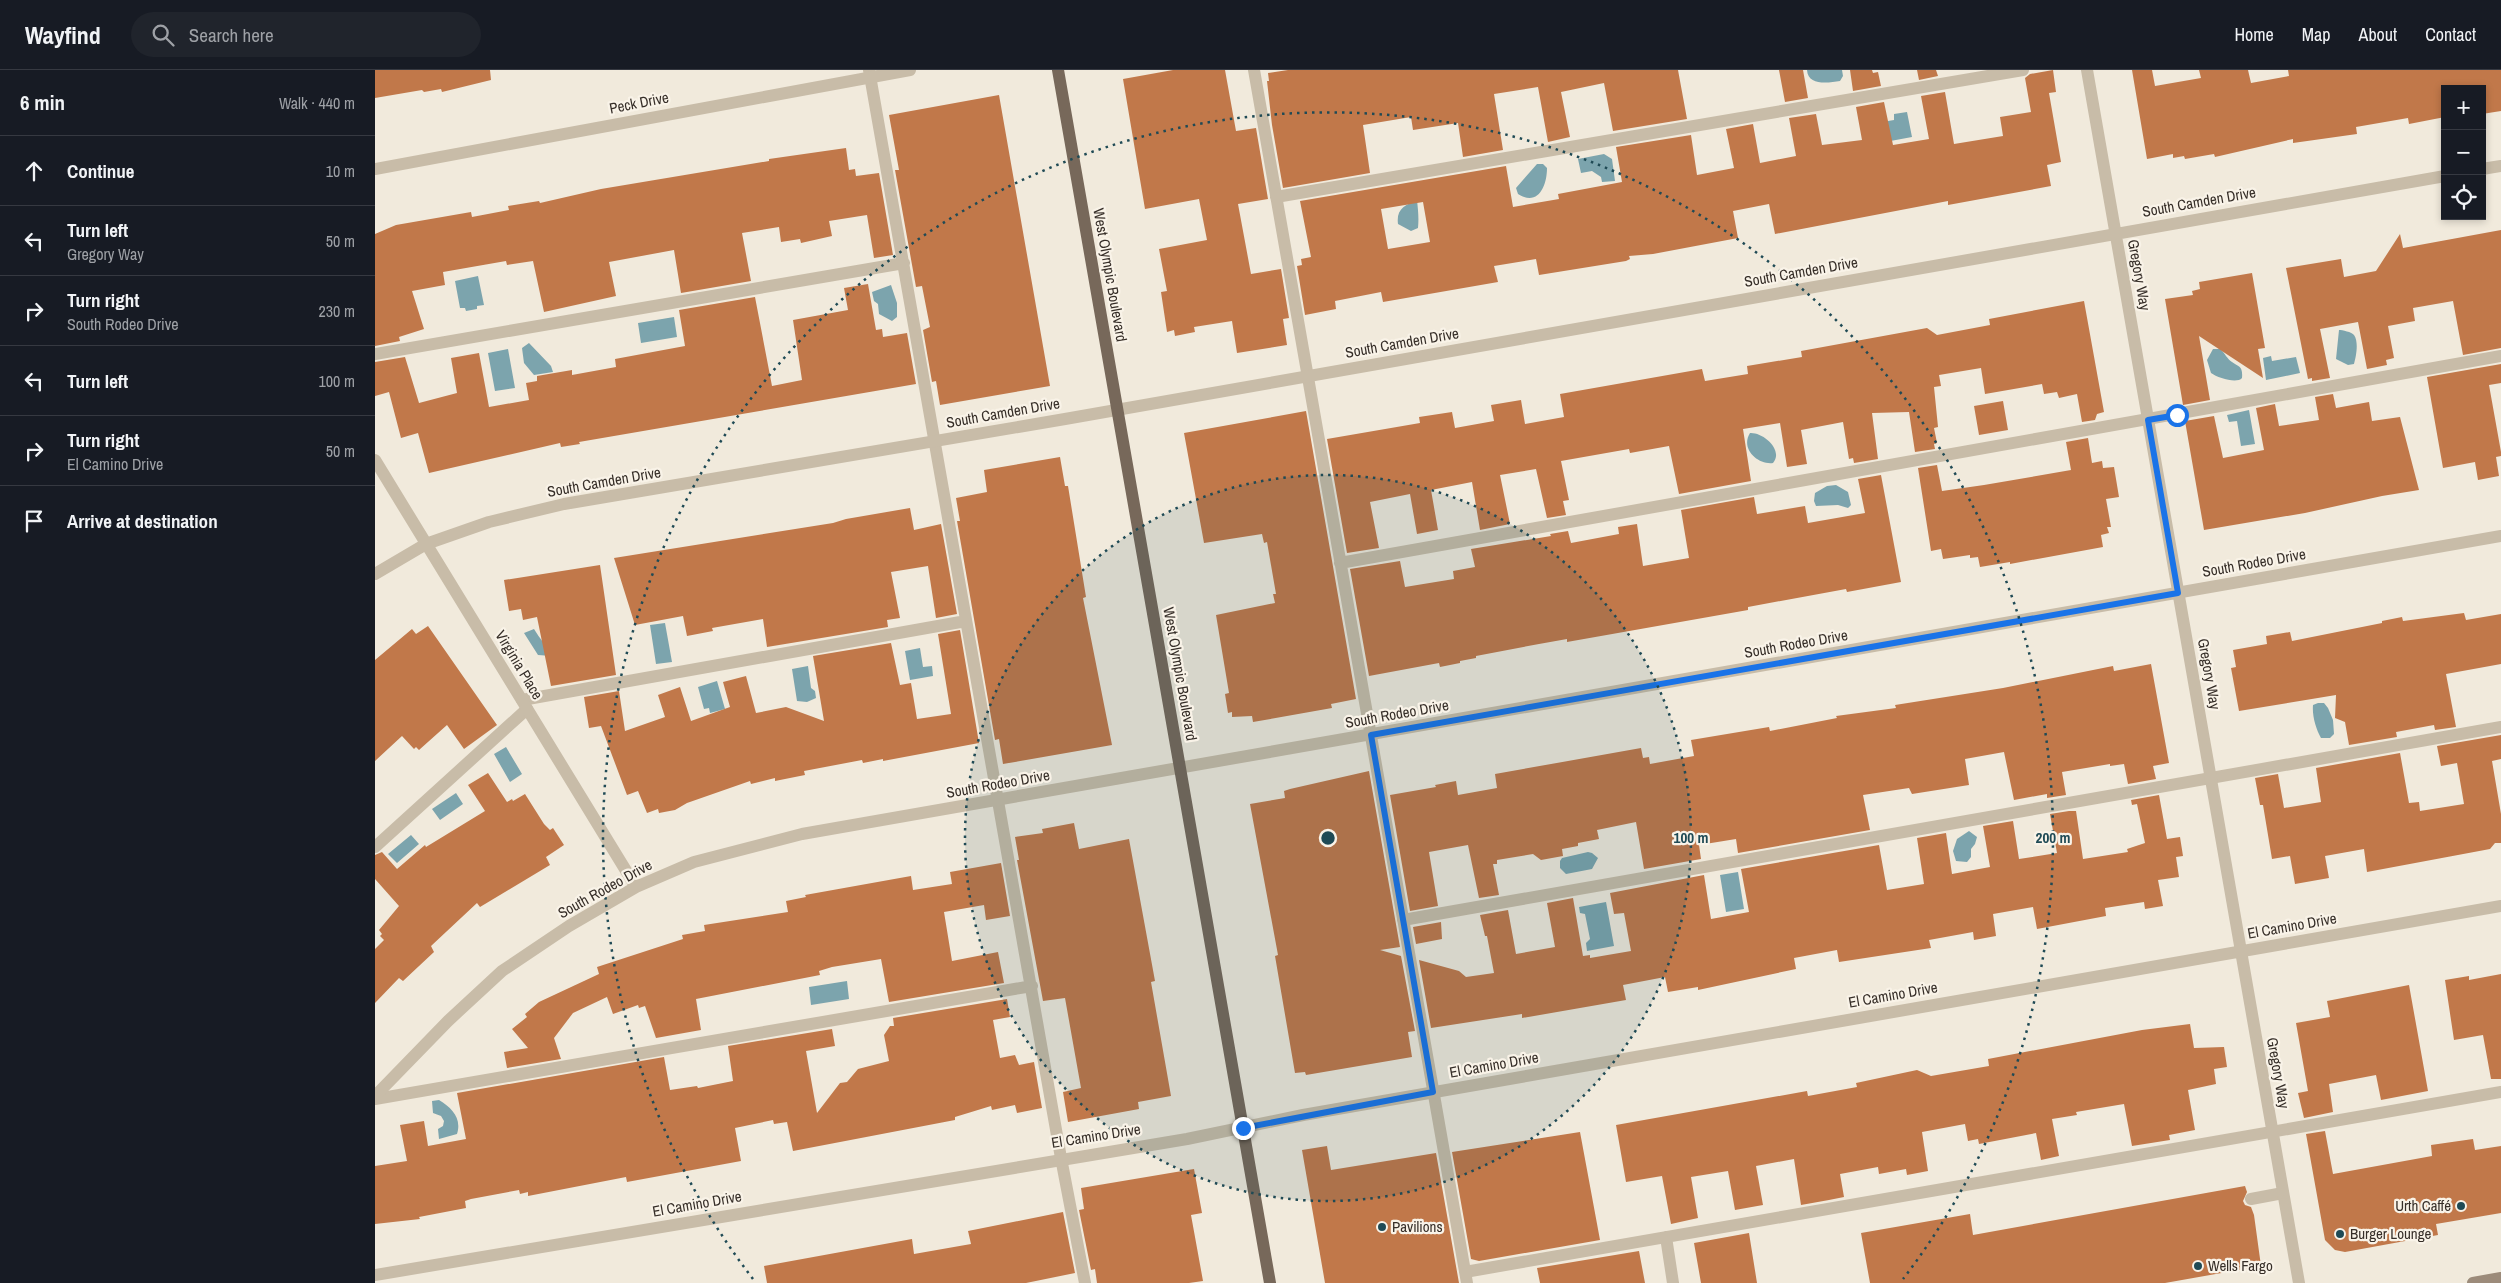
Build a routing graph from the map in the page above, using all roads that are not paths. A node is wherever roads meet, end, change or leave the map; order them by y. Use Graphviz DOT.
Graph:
graph roads {
  1 [pos="910,70"];
  2 [pos="1058,70"];
  3 [pos="1254,70"];
  4 [pos="2023,70"];
  5 [pos="2087,70"];
  6 [pos="870,73"];
  7 [pos="2501,166"];
  8 [pos="2486,168"];
  9 [pos="375,169"];
  10 [pos="2441,177"];
  11 [pos="1276,197"];
  12 [pos="2115,233"];
  13 [pos="904,263"];
  14 [pos="375,354"];
  15 [pos="2501,356"];
  16 [pos="1308,376"];
  17 [pos="1117,409"];
  18 [pos="2148,420"];
  19 [pos="935,441"];
  20 [pos="375,460"];
  21 [pos="2501,536"];
  22 [pos="426,544"];
  23 [pos="1340,563"];
  24 [pos="375,574"];
  25 [pos="2178,593"];
  26 [pos="966,621"];
  27 [pos="524,705"];
  28 [pos="2501,727"];
  29 [pos="1371,735"];
  30 [pos="1180,769"];
  31 [pos="2211,778"];
  32 [pos="999,800"];
  33 [pos="375,847"];
  34 [pos="636,887"];
  35 [pos="2501,906"];
  36 [pos="1403,920"];
  37 [pos="2241,952"];
  38 [pos="1032,986"];
  39 [pos="1433,1092"];
  40 [pos="2501,1092"];
  41 [pos="375,1098"];
  42 [pos="1243,1128"];
  43 [pos="2272,1133"];
  44 [pos="1061,1158"];
  45 [pos="2283,1193"];
  46 [pos="2251,1199"];
  47 [pos="1666,1238"];
  48 [pos="375,1275"];
  49 [pos="1466,1278"];
  50 [pos="2501,1278"];
  51 [pos="1085,1283"];
  52 [pos="1270,1283"];
  53 [pos="1673,1283"];
  54 [pos="2299,1283"];
  55 [pos="2473,1283"];
  1 -- 6 [label="street, Peck Drive"];
  2 -- 17 [label="main road, West Olympic Boulevard"];
  3 -- 11 [label="street"];
  4 -- 11 [label="street"];
  5 -- 12 [label="street, Gregory Way"];
  6 -- 9 [label="street, Peck Drive"];
  6 -- 13 [label="street"];
  7 -- 8 [label="street"];
  10 -- 12 [label="street, South Camden Drive"];
  11 -- 16 [label="street"];
  12 -- 16 [label="street, South Camden Drive"];
  12 -- 18 [label="street, Gregory Way"];
  13 -- 14 [label="street"];
  13 -- 19 [label="street"];
  15 -- 18 [label="street"];
  16 -- 17 [label="street, South Camden Drive"];
  16 -- 23 [label="street"];
  17 -- 19 [label="street, South Camden Drive"];
  17 -- 30 [label="main road, West Olympic Boulevard"];
  18 -- 23 [label="street"];
  18 -- 25 [label="street, Gregory Way"];
  19 -- 22 [label="street, South Camden Drive"];
  19 -- 26 [label="street"];
  20 -- 22 [label="street, Virginia Place"];
  21 -- 25 [label="street, South Rodeo Drive"];
  22 -- 24 [label="street, South Camden Drive"];
  22 -- 27 [label="street, Virginia Place"];
  23 -- 29 [label="street"];
  25 -- 29 [label="street, South Rodeo Drive"];
  25 -- 31 [label="street, Gregory Way"];
  26 -- 27 [label="street"];
  26 -- 32 [label="street"];
  27 -- 33 [label="street"];
  27 -- 34 [label="street, Virginia Place"];
  28 -- 31 [label="street"];
  29 -- 30 [label="street, South Rodeo Drive"];
  29 -- 36 [label="street"];
  30 -- 32 [label="street, South Rodeo Drive"];
  30 -- 42 [label="main road, West Olympic Boulevard"];
  31 -- 36 [label="street"];
  31 -- 37 [label="street, Gregory Way"];
  32 -- 34 [label="street, South Rodeo Drive"];
  32 -- 38 [label="street"];
  34 -- 41 [label="street, South Rodeo Drive"];
  35 -- 37 [label="street, El Camino Drive"];
  36 -- 39 [label="street"];
  37 -- 39 [label="street, El Camino Drive"];
  37 -- 43 [label="street, Gregory Way"];
  38 -- 41 [label="street"];
  38 -- 44 [label="street"];
  39 -- 42 [label="street, El Camino Drive"];
  39 -- 49 [label="street"];
  40 -- 43 [label="street"];
  42 -- 44 [label="street, El Camino Drive"];
  42 -- 52 [label="main road, West Olympic Boulevard"];
  43 -- 45 [label="street, Gregory Way"];
  43 -- 47 [label="street"];
  44 -- 48 [label="street, El Camino Drive"];
  44 -- 51 [label="street"];
  45 -- 46 [label="street"];
  45 -- 54 [label="street, Gregory Way"];
  47 -- 49 [label="street"];
  47 -- 53 [label="street"];
  50 -- 55 [label="main road"];
}
